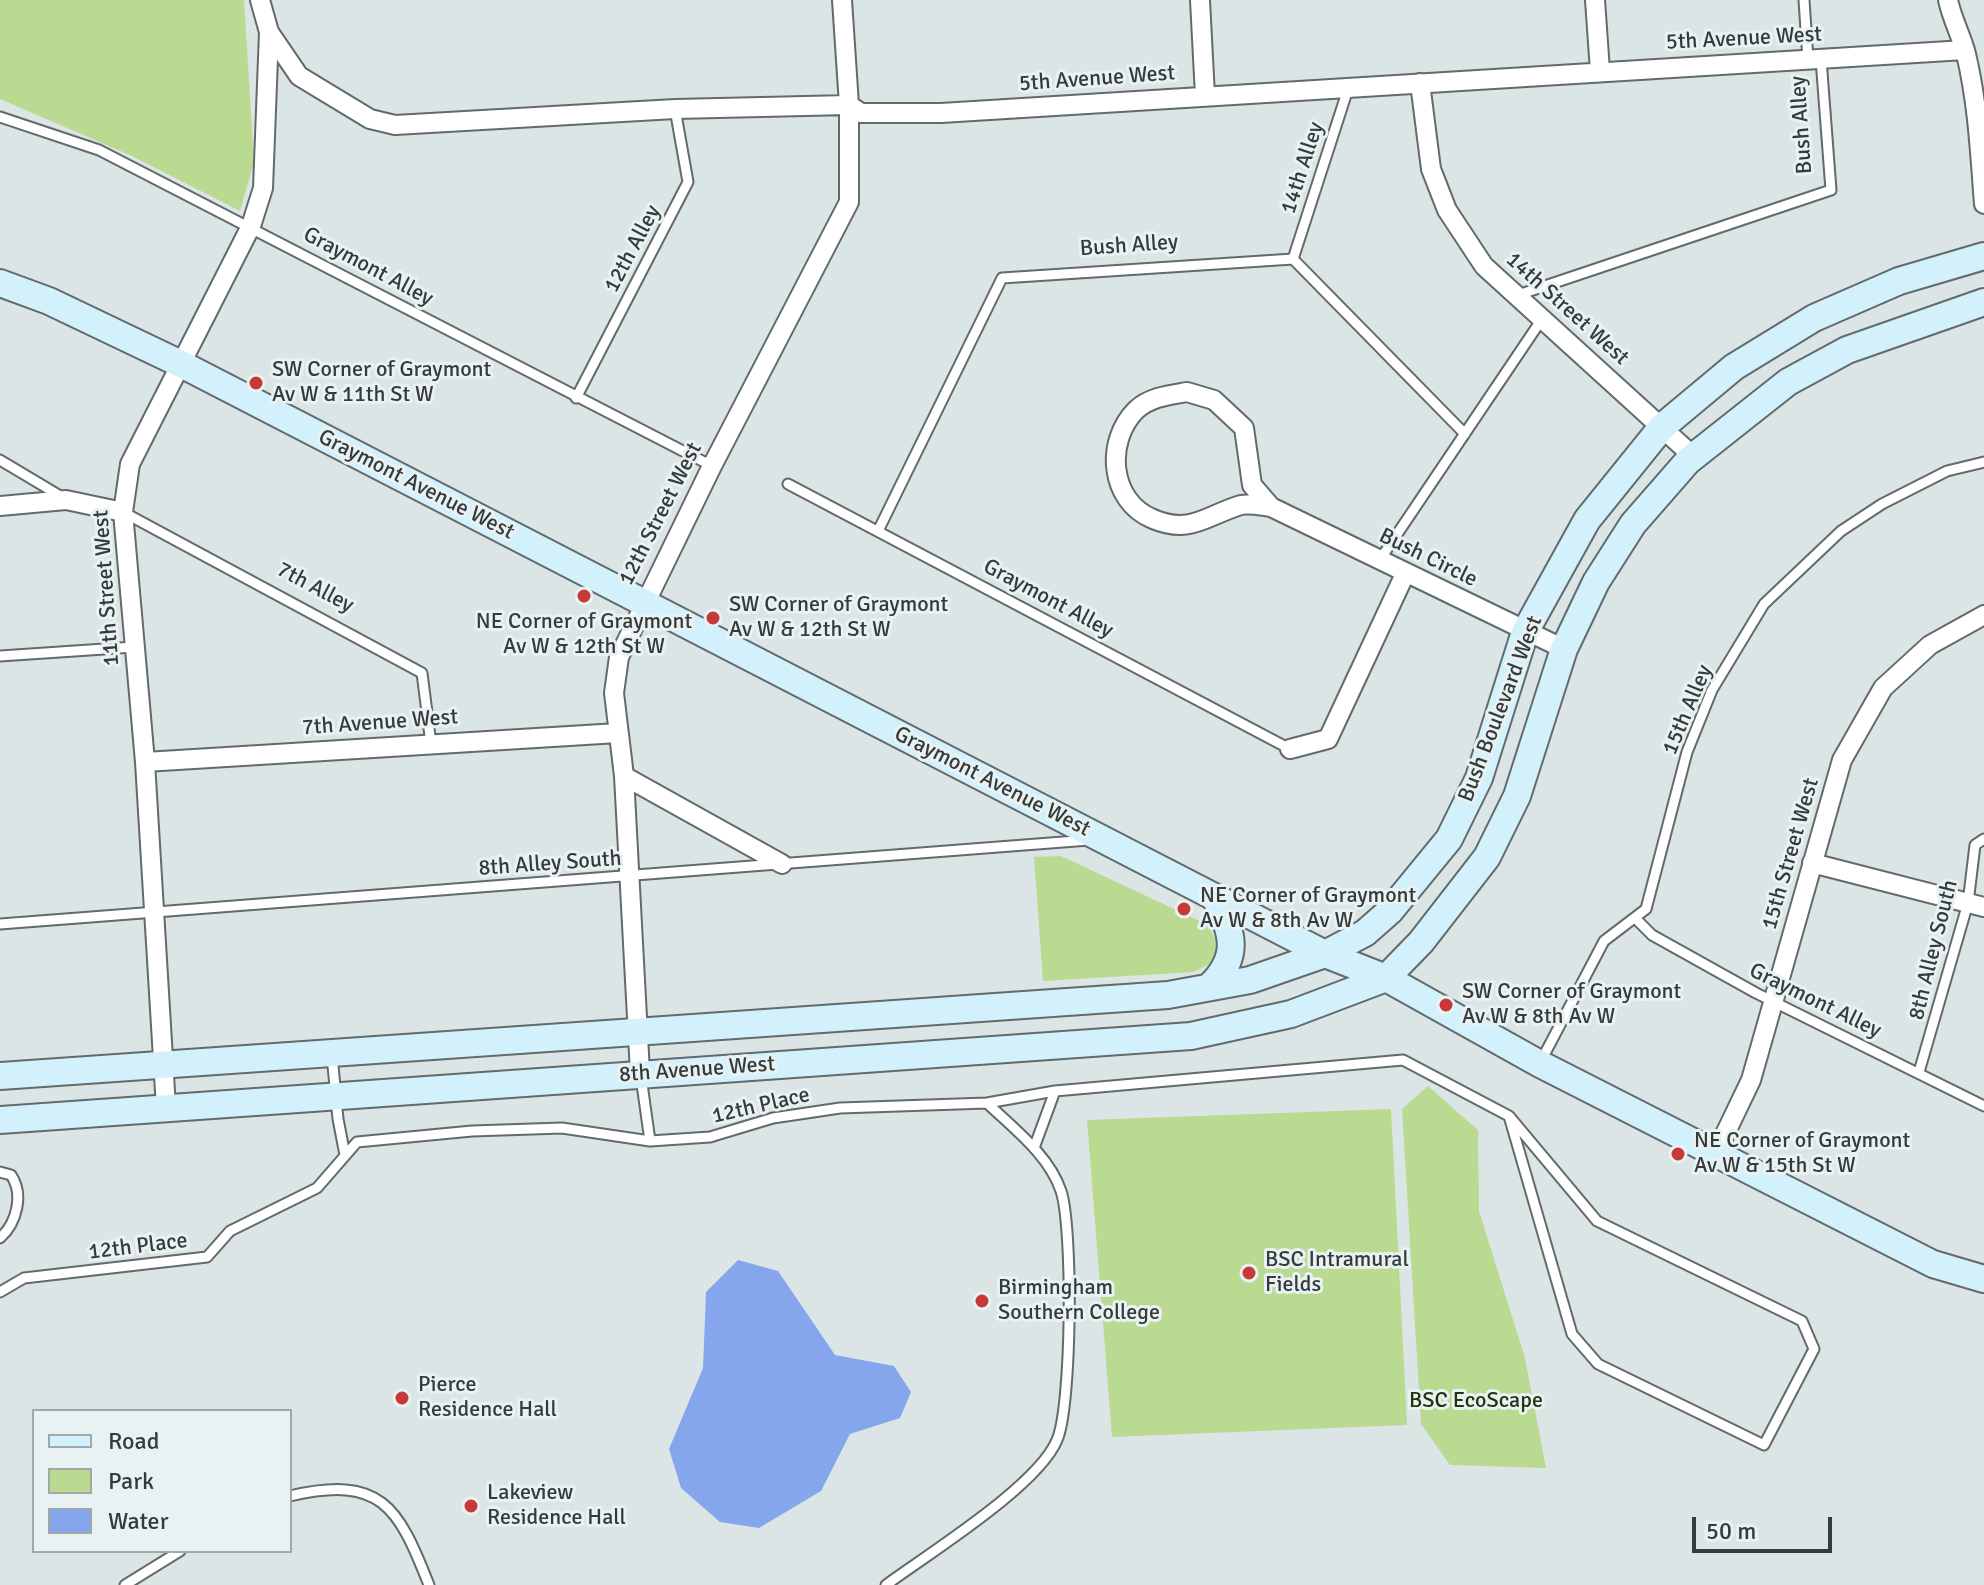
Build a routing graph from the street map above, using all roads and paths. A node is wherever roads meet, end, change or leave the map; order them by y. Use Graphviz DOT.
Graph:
graph roads {
  1 [pos="260,0"];
  2 [pos="842,0"];
  3 [pos="1200,0"];
  4 [pos="1595,0"];
  5 [pos="1804,0"];
  6 [pos="1948,0"];
  7 [pos="269,32"];
  8 [pos="1965,50"];
  9 [pos="1815,60"];
  10 [pos="1600,71"];
  11 [pos="1420,83"];
  12 [pos="1348,89"];
  13 [pos="1205,96"];
  14 [pos="849,105"];
  15 [pos="675,109"];
  16 [pos="1981,114"];
  17 [pos="0,117"];
  18 [pos="1984,204"];
  19 [pos="251,226"];
  20 [pos="1984,256"];
  21 [pos="1293,259"];
  22 [pos="0,283"];
  23 [pos="1515,296"];
  24 [pos="1984,302"];
  25 [pos="1542,319"];
  26 [pos="183,365"];
  27 [pos="576,398"];
  28 [pos="1662,427"];
  29 [pos="1465,434"];
  30 [pos="1694,457"];
  31 [pos="0,460"];
  32 [pos="1984,462"];
  33 [pos="712,466"];
  34 [pos="788,484"];
  35 [pos="66,500"];
  36 [pos="0,506"];
  37 [pos="1271,507"];
  38 [pos="123,512"];
  39 [pos="879,529"];
  40 [pos="1379,561"];
  41 [pos="1405,574"];
  42 [pos="644,602"];
  43 [pos="1984,615"];
  44 [pos="1525,632"];
  45 [pos="134,647"];
  46 [pos="1564,649"];
  47 [pos="0,656"];
  48 [pos="618,733"];
  49 [pos="431,744"];
  50 [pos="1290,749"];
  51 [pos="145,762"];
  52 [pos="624,776"];
  53 [pos="1102,839"];
  54 [pos="1984,839"];
  55 [pos="1812,863"];
  56 [pos="782,864"];
  57 [pos="629,876"];
  58 [pos="1215,898"];
  59 [pos="1976,905"];
  60 [pos="154,912"];
  61 [pos="1636,919"];
  62 [pos="0,924"];
  63 [pos="1325,954"];
  64 [pos="1386,978"];
  65 [pos="1209,987"];
  66 [pos="1776,1000"];
  67 [pos="638,1032"];
  68 [pos="332,1052"];
  69 [pos="1540,1064"];
  70 [pos="161,1065"];
  71 [pos="1919,1072"];
  72 [pos="640,1073"];
  73 [pos="0,1076"];
  74 [pos="1055,1091"];
  75 [pos="336,1094"];
  76 [pos="987,1103"];
  77 [pos="1984,1106"];
  78 [pos="166,1108"];
  79 [pos="1509,1116"];
  80 [pos="0,1120"];
  81 [pos="650,1141"];
  82 [pos="1034,1148"];
  83 [pos="345,1155"];
  84 [pos="1715,1155"];
  85 [pos="0,1172"];
  86 [pos="0,1238"];
  87 [pos="1984,1279"];
  88 [pos="0,1292"];
  89 [pos="292,1496"];
  90 [pos="177,1553"];
  91 [pos="125,1585"];
  92 [pos="429,1585"];
  93 [pos="886,1585"];
  1 -- 7 [label="street, 11th Street West"];
  2 -- 14 [label="street, 12th Street West"];
  3 -- 13 [label="street"];
  4 -- 10 [label="street"];
  5 -- 9 [label="lane"];
  6 -- 8 [label="street"];
  7 -- 15 [label="street, 5th Avenue West"];
  7 -- 19 [label="street, 11th Street West"];
  8 -- 9 [label="street, 5th Avenue West"];
  8 -- 16 [label="street"];
  9 -- 10 [label="street, 5th Avenue West"];
  9 -- 23 [label="lane, Bush Alley"];
  10 -- 11 [label="street, 5th Avenue West"];
  11 -- 12 [label="street, 5th Avenue West"];
  11 -- 23 [label="street, 14th Street West"];
  12 -- 13 [label="street, 5th Avenue West"];
  12 -- 21 [label="lane, 14th Alley"];
  13 -- 14 [label="street, 5th Avenue West"];
  14 -- 15 [label="street, 5th Avenue West"];
  14 -- 33 [label="street, 12th Street West"];
  15 -- 27 [label="lane, 12th Alley"];
  16 -- 18 [label="street"];
  17 -- 19 [label="lane, Graymont Alley"];
  19 -- 26 [label="street, 11th Street West"];
  19 -- 27 [label="lane, Graymont Alley"];
  20 -- 28 [label="main road, Bush Boulevard West"];
  21 -- 29 [label="lane"];
  21 -- 39 [label="lane, Bush Alley"];
  22 -- 26 [label="main road, Graymont Avenue West"];
  23 -- 25 [label="street, 14th Street West"];
  24 -- 30 [label="main road, Bush Boulevard West"];
  25 -- 28 [label="street, 14th Street West"];
  25 -- 29 [label="lane"];
  26 -- 38 [label="street, 11th Street West"];
  26 -- 42 [label="main road, Graymont Avenue West"];
  27 -- 33 [label="lane, Graymont Alley"];
  28 -- 30 [label="street, 14th Street West"];
  28 -- 44 [label="main road, Bush Boulevard West"];
  29 -- 40 [label="lane"];
  30 -- 46 [label="main road, Bush Boulevard West"];
  31 -- 35 [label="lane"];
  32 -- 61 [label="lane, 15th Alley"];
  33 -- 42 [label="street, 12th Street West"];
  34 -- 39 [label="lane, Graymont Alley"];
  35 -- 36 [label="street"];
  35 -- 38 [label="street"];
  37 -- 37 [label="street, Bush Circle"];
  37 -- 40 [label="street, Bush Circle"];
  38 -- 45 [label="street, 11th Street West"];
  38 -- 49 [label="lane, 7th Alley"];
  39 -- 50 [label="lane, Graymont Alley"];
  40 -- 41 [label="street, Bush Circle"];
  41 -- 44 [label="street, Bush Circle"];
  41 -- 50 [label="street"];
  42 -- 48 [label="street, 12th Street West"];
  42 -- 53 [label="main road, Graymont Avenue West"];
  43 -- 55 [label="street, 15th Street West"];
  44 -- 46 [label="street, Bush Circle"];
  44 -- 63 [label="main road, Bush Boulevard West"];
  45 -- 47 [label="lane"];
  45 -- 51 [label="street, 11th Street West"];
  46 -- 64 [label="main road, Bush Boulevard West"];
  48 -- 49 [label="street, 7th Avenue West"];
  48 -- 52 [label="street, 12th Street West"];
  49 -- 51 [label="street, 7th Avenue West"];
  51 -- 60 [label="street, 11th Street West"];
  52 -- 56 [label="street"];
  52 -- 57 [label="street, 12th Street West"];
  53 -- 56 [label="lane, 8th Alley South"];
  53 -- 58 [label="main road, Graymont Avenue West"];
  54 -- 59 [label="lane, 8th Alley South"];
  55 -- 59 [label="street"];
  55 -- 66 [label="street, 15th Street West"];
  56 -- 57 [label="lane, 8th Alley South"];
  57 -- 60 [label="lane, 8th Alley South"];
  57 -- 67 [label="street, 12th Street West"];
  58 -- 63 [label="main road, Graymont Avenue West"];
  58 -- 65 [label="main road"];
  59 -- 71 [label="lane, 8th Alley South"];
  60 -- 62 [label="lane, 8th Alley South"];
  60 -- 70 [label="street, 11th Street West"];
  61 -- 66 [label="lane, Graymont Alley"];
  61 -- 69 [label="lane, 15th Alley"];
  63 -- 64 [label="main road, Graymont Avenue West"];
  63 -- 65 [label="main road, 8th Avenue West"];
  64 -- 69 [label="main road, Graymont Avenue West"];
  64 -- 72 [label="main road, 8th Avenue West"];
  65 -- 67 [label="main road, 8th Avenue West"];
  66 -- 71 [label="lane, Graymont Alley"];
  66 -- 84 [label="street, 15th Street West"];
  67 -- 68 [label="main road, 8th Avenue West"];
  67 -- 72 [label="street, 12th Street West"];
  68 -- 70 [label="main road, 8th Avenue West"];
  68 -- 75 [label="lane"];
  69 -- 84 [label="main road, Graymont Avenue West"];
  70 -- 73 [label="main road, 8th Avenue West"];
  70 -- 78 [label="street, 11th Street West"];
  71 -- 77 [label="lane, Graymont Alley"];
  72 -- 75 [label="main road, 8th Avenue West"];
  72 -- 81 [label="lane"];
  74 -- 76 [label="lane, 12th Place"];
  74 -- 79 [label="lane, 12th Place"];
  74 -- 82 [label="lane"];
  75 -- 78 [label="main road, 8th Avenue West"];
  75 -- 83 [label="lane"];
  76 -- 81 [label="lane, 12th Place"];
  76 -- 82 [label="lane"];
  78 -- 80 [label="main road, 8th Avenue West"];
  79 -- 79 [label="lane"];
  81 -- 83 [label="lane, 12th Place"];
  82 -- 93 [label="lane"];
  83 -- 88 [label="lane, 12th Place"];
  84 -- 87 [label="main road, Graymont Avenue West"];
  85 -- 86 [label="lane"];
  89 -- 92 [label="lane"];
  90 -- 91 [label="lane"];
}
